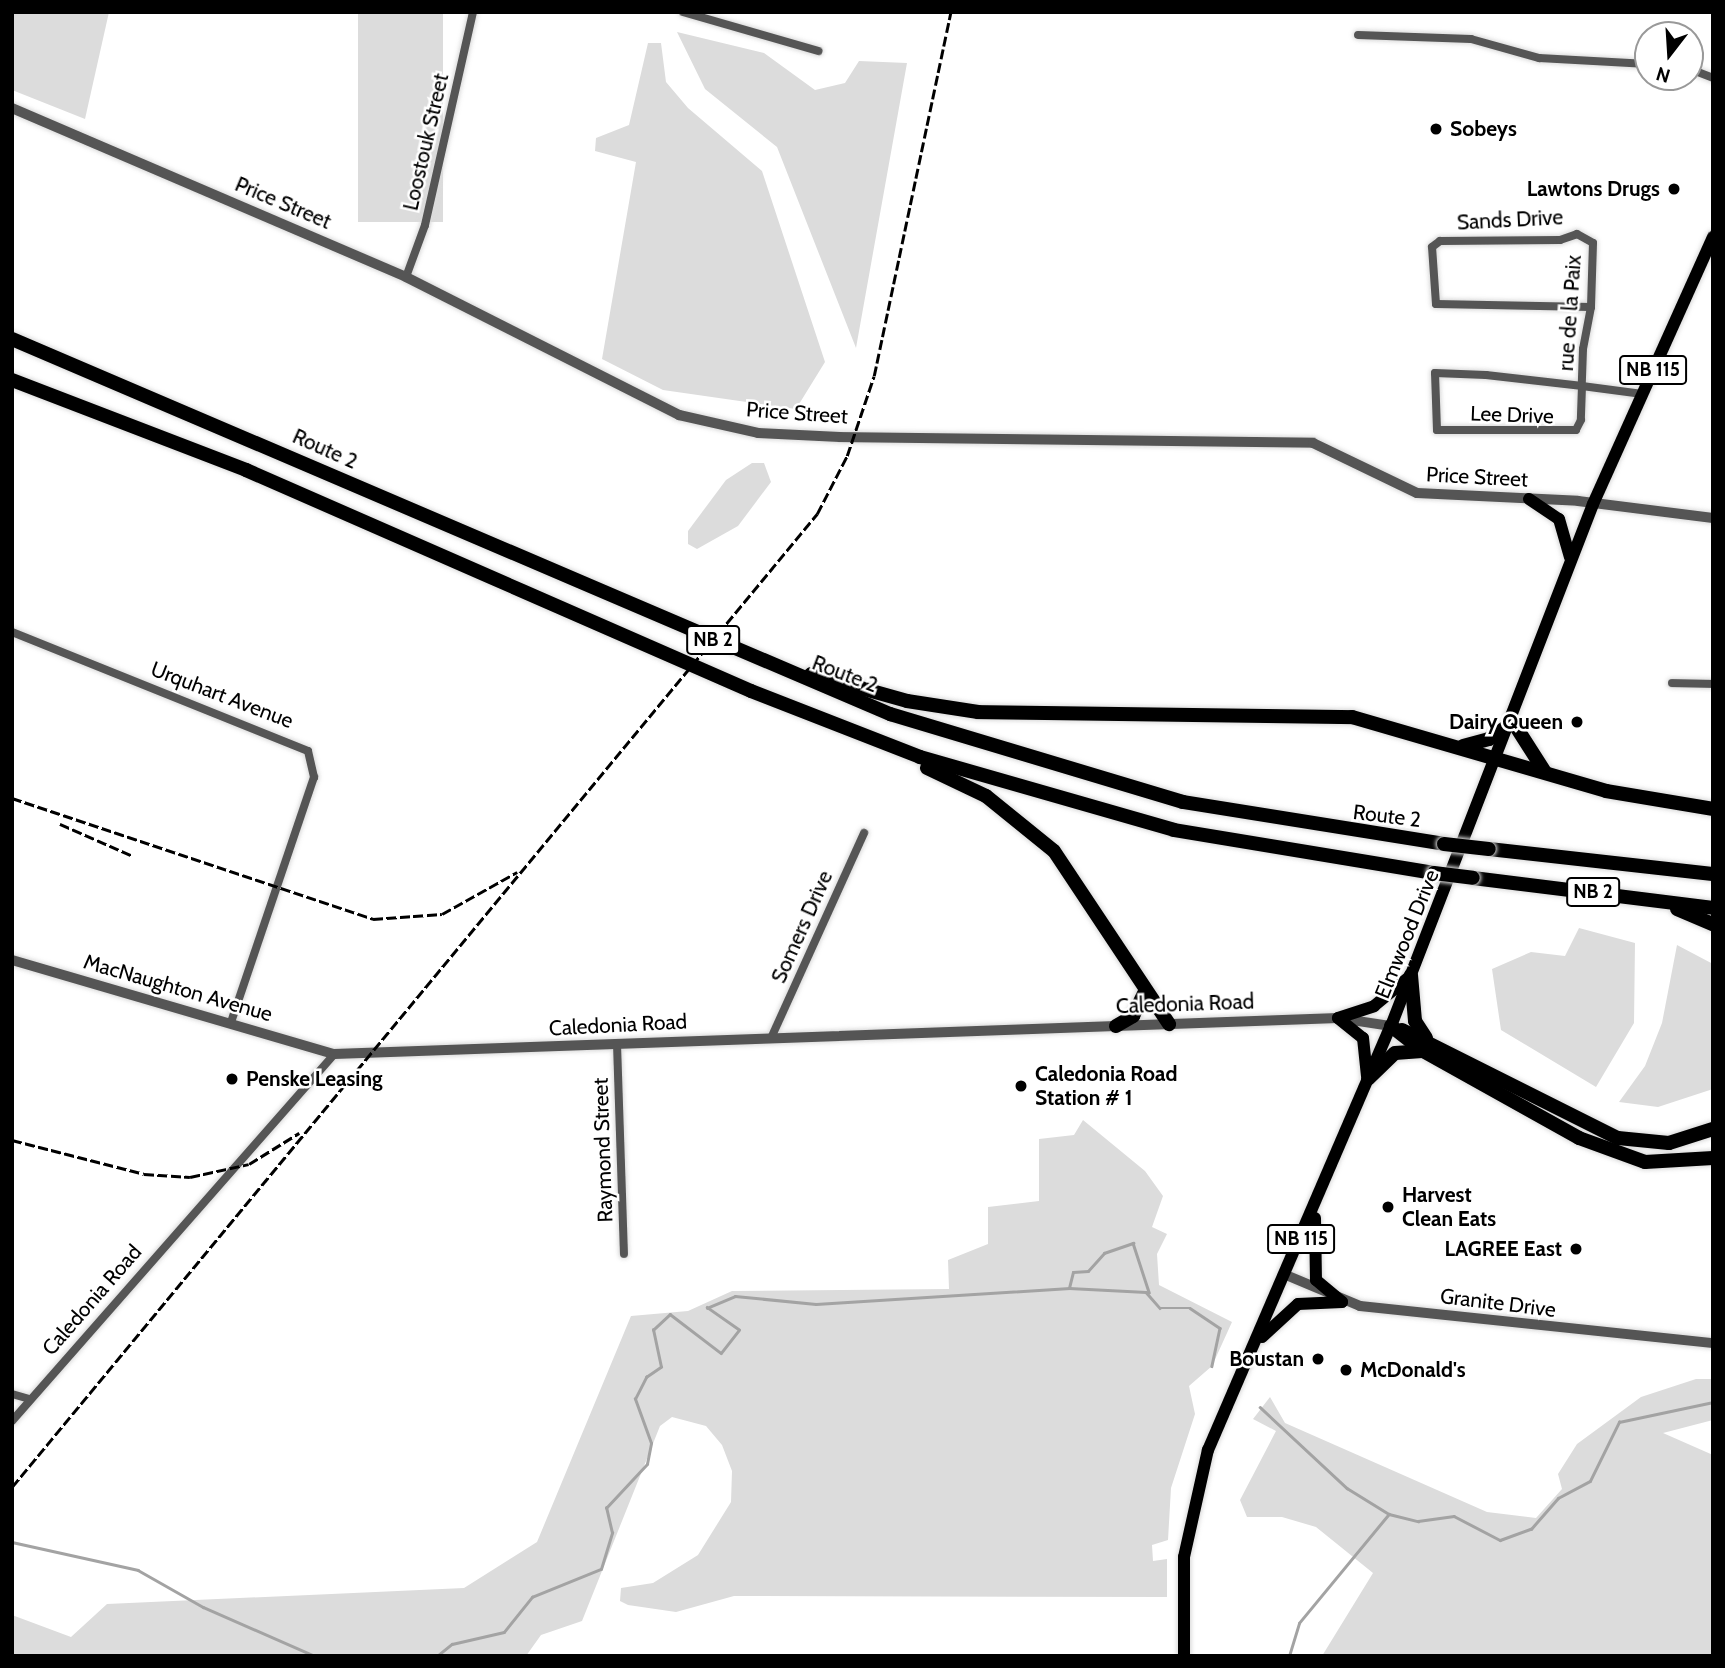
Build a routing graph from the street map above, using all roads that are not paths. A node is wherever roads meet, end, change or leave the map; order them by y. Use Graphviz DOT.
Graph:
graph roads {
  1 [pos="473,12"];
  2 [pos="683,12"];
  3 [pos="1358,35"];
  4 [pos="818,51"];
  5 [pos="1634,63"];
  6 [pos="12,108"];
  7 [pos="1713,237"];
  8 [pos="1593,243"];
  9 [pos="406,276"];
  10 [pos="1591,307"];
  11 [pos="12,339"];
  12 [pos="12,380"];
  13 [pos="1582,386"];
  14 [pos="1642,394"];
  15 [pos="1529,499"];
  16 [pos="1593,504"];
  17 [pos="1713,518"];
  18 [pos="1569,563"];
  19 [pos="12,632"];
  20 [pos="737,651"];
  21 [pos="1672,683"];
  22 [pos="1713,684"];
  23 [pos="1513,722"];
  24 [pos="854,732"];
  25 [pos="1461,746"];
  26 [pos="1499,758"];
  27 [pos="1546,773"];
  28 [pos="1713,809"];
  29 [pos="864,833"];
  30 [pos="1713,874"];
  31 [pos="1650,899"];
  32 [pos="1713,908"];
  33 [pos="1713,924"];
  34 [pos="12,960"];
  35 [pos="1411,975"];
  36 [pos="1144,993"];
  37 [pos="1338,1018"];
  38 [pos="231,1022"];
  39 [pos="1169,1024"];
  40 [pos="1116,1026"];
  41 [pos="1391,1026"];
  42 [pos="772,1036"];
  43 [pos="617,1044"];
  44 [pos="1425,1045"];
  45 [pos="334,1054"];
  46 [pos="1368,1079"];
  47 [pos="1713,1129"];
  48 [pos="1713,1158"];
  49 [pos="1315,1205"];
  50 [pos="624,1254"];
  51 [pos="1286,1275"];
  52 [pos="1342,1302"];
  53 [pos="1713,1343"];
  54 [pos="1256,1344"];
  55 [pos="12,1394"];
  56 [pos="30,1399"];
  57 [pos="12,1421"];
  58 [pos="1184,1656"];
  1 -- 9 [label="street, Loostouk Street"];
  2 -- 4 [label="street"];
  3 -- 5 [label="street"];
  6 -- 9 [label="street, Price Street"];
  7 -- 14 [label="main road, Elmwood Drive / NB 115"];
  8 -- 10 [label="street, rue de la Paix"];
  8 -- 10 [label="street, Sands Drive"];
  9 -- 15 [label="street, Price Street"];
  10 -- 13 [label="street, rue de la Paix"];
  11 -- 20 [label="highway, Route 2 / NB 2"];
  12 -- 24 [label="highway, NB 2"];
  13 -- 13 [label="street, Lee Drive"];
  13 -- 14 [label="street"];
  14 -- 16 [label="main road, Elmwood Drive / NB 115"];
  15 -- 16 [label="street, Price Street"];
  15 -- 18 [label="main road"];
  16 -- 17 [label="street, Price Street"];
  16 -- 18 [label="main road, Elmwood Drive / NB 115"];
  18 -- 23 [label="main road, Elmwood Drive / NB 115"];
  19 -- 38 [label="street, Urquhart Avenue"];
  20 -- 25 [label="highway"];
  20 -- 30 [label="highway, Route 2 / NB 2, bridge"];
  21 -- 22 [label="street"];
  23 -- 25 [label="highway"];
  23 -- 26 [label="main road, Elmwood Drive / NB 115"];
  23 -- 27 [label="highway"];
  24 -- 31 [label="highway, NB 2, bridge"];
  24 -- 36 [label="highway"];
  25 -- 26 [label="highway"];
  26 -- 27 [label="highway"];
  26 -- 35 [label="main road, Elmwood Drive / NB 115"];
  27 -- 28 [label="highway"];
  29 -- 42 [label="street, Somers Drive"];
  31 -- 32 [label="highway, NB 2"];
  31 -- 33 [label="highway"];
  34 -- 38 [label="street, MacNaughton Avenue"];
  35 -- 37 [label="main road"];
  35 -- 41 [label="main road, Elmwood Drive / NB 115"];
  35 -- 44 [label="highway"];
  36 -- 39 [label="highway"];
  36 -- 40 [label="highway"];
  37 -- 39 [label="street, Caledonia Road"];
  37 -- 41 [label="street, Caledonia Road"];
  37 -- 46 [label="main road"];
  38 -- 45 [label="street, MacNaughton Avenue"];
  39 -- 40 [label="street, Caledonia Road"];
  40 -- 42 [label="street, Caledonia Road"];
  41 -- 44 [label="highway"];
  41 -- 46 [label="main road, Elmwood Drive / NB 115"];
  42 -- 43 [label="street, Caledonia Road"];
  43 -- 45 [label="street, Caledonia Road"];
  43 -- 50 [label="street, Raymond Street"];
  44 -- 46 [label="highway"];
  44 -- 47 [label="highway"];
  44 -- 48 [label="highway"];
  45 -- 56 [label="street, Caledonia Road"];
  46 -- 49 [label="main road, Elmwood Drive / NB 115"];
  49 -- 51 [label="main road, Elmwood Drive / NB 115"];
  49 -- 52 [label="main road"];
  51 -- 52 [label="street, Granite Drive"];
  51 -- 54 [label="main road, Elmwood Drive / NB 115"];
  52 -- 53 [label="street, Granite Drive"];
  52 -- 54 [label="main road"];
  54 -- 58 [label="main road, Elmwood Drive / NB 115"];
  55 -- 56 [label="street"];
  56 -- 57 [label="street, Caledonia Road"];
}
